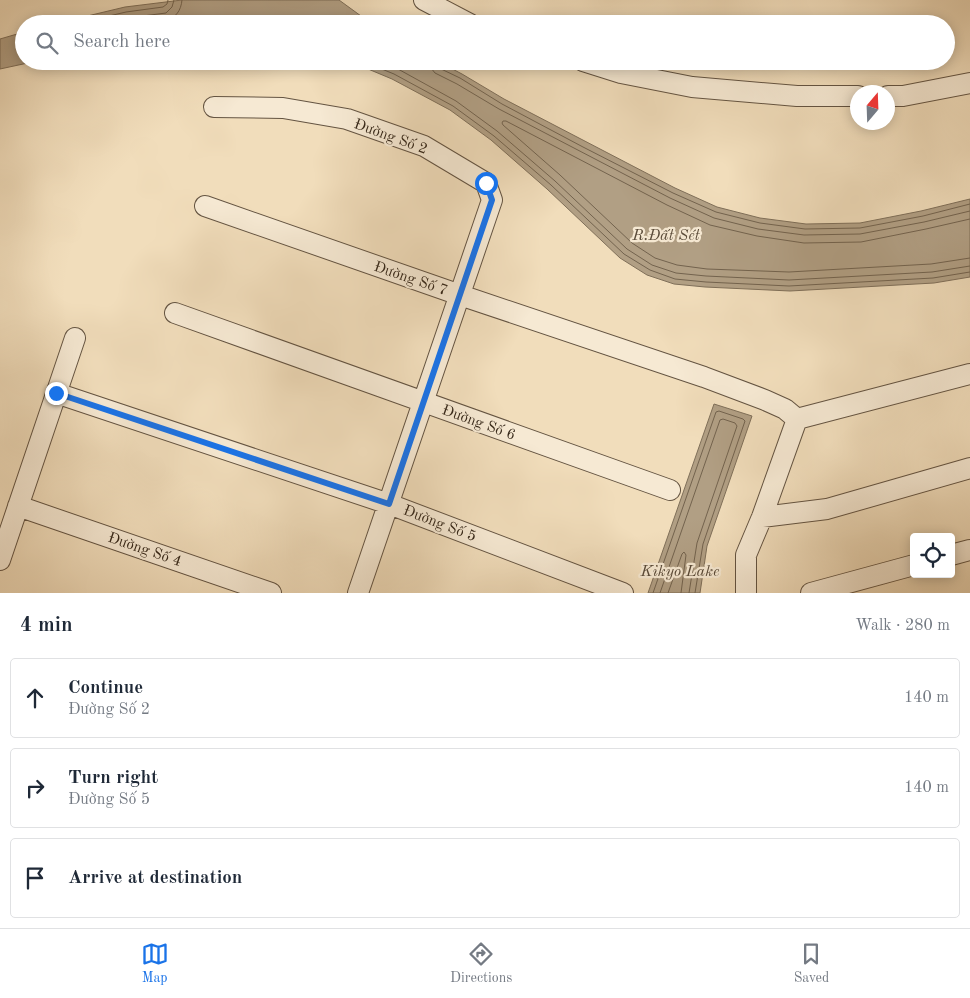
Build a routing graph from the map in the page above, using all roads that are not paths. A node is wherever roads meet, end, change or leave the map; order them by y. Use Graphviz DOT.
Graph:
graph roads {
  1 [pos="424,0"];
  2 [pos="453,15"];
  3 [pos="611,70"];
  4 [pos="970,83"];
  5 [pos="850,96"];
  6 [pos="895,96"];
  7 [pos="214,107"];
  8 [pos="205,206"];
  9 [pos="460,295"];
  10 [pos="175,313"];
  11 [pos="74,338"];
  12 [pos="970,374"];
  13 [pos="56,393"];
  14 [pos="423,402"];
  15 [pos="797,419"];
  16 [pos="970,468"];
  17 [pos="670,490"];
  18 [pos="389,504"];
  19 [pos="18,506"];
  20 [pos="762,516"];
  21 [pos="970,550"];
  22 [pos="955,554"];
  23 [pos="0,560"];
  24 [pos="910,566"];
  25 [pos="271,593"];
  26 [pos="358,593"];
  27 [pos="623,593"];
  28 [pos="746,593"];
  29 [pos="811,593"];
  1 -- 2 [label="street"];
  3 -- 5 [label="street"];
  4 -- 6 [label="street"];
  7 -- 9 [label="street, Đường Số 2"];
  8 -- 9 [label="street, Đường Số 7"];
  9 -- 14 [label="street, Đường Số 2"];
  9 -- 15 [label="street, Đường Số 7"];
  10 -- 14 [label="street, Đường Số 6"];
  11 -- 13 [label="street"];
  12 -- 15 [label="street"];
  13 -- 18 [label="street, Đường Số 5"];
  13 -- 19 [label="street"];
  14 -- 17 [label="street, Đường Số 6"];
  14 -- 18 [label="street, Đường Số 2"];
  15 -- 20 [label="street"];
  16 -- 20 [label="street"];
  18 -- 26 [label="street, Đường Số 2"];
  18 -- 27 [label="street, Đường Số 5"];
  19 -- 23 [label="street"];
  19 -- 25 [label="street, Đường Số 4"];
  20 -- 28 [label="street"];
  21 -- 22 [label="street"];
  24 -- 29 [label="street"];
}
